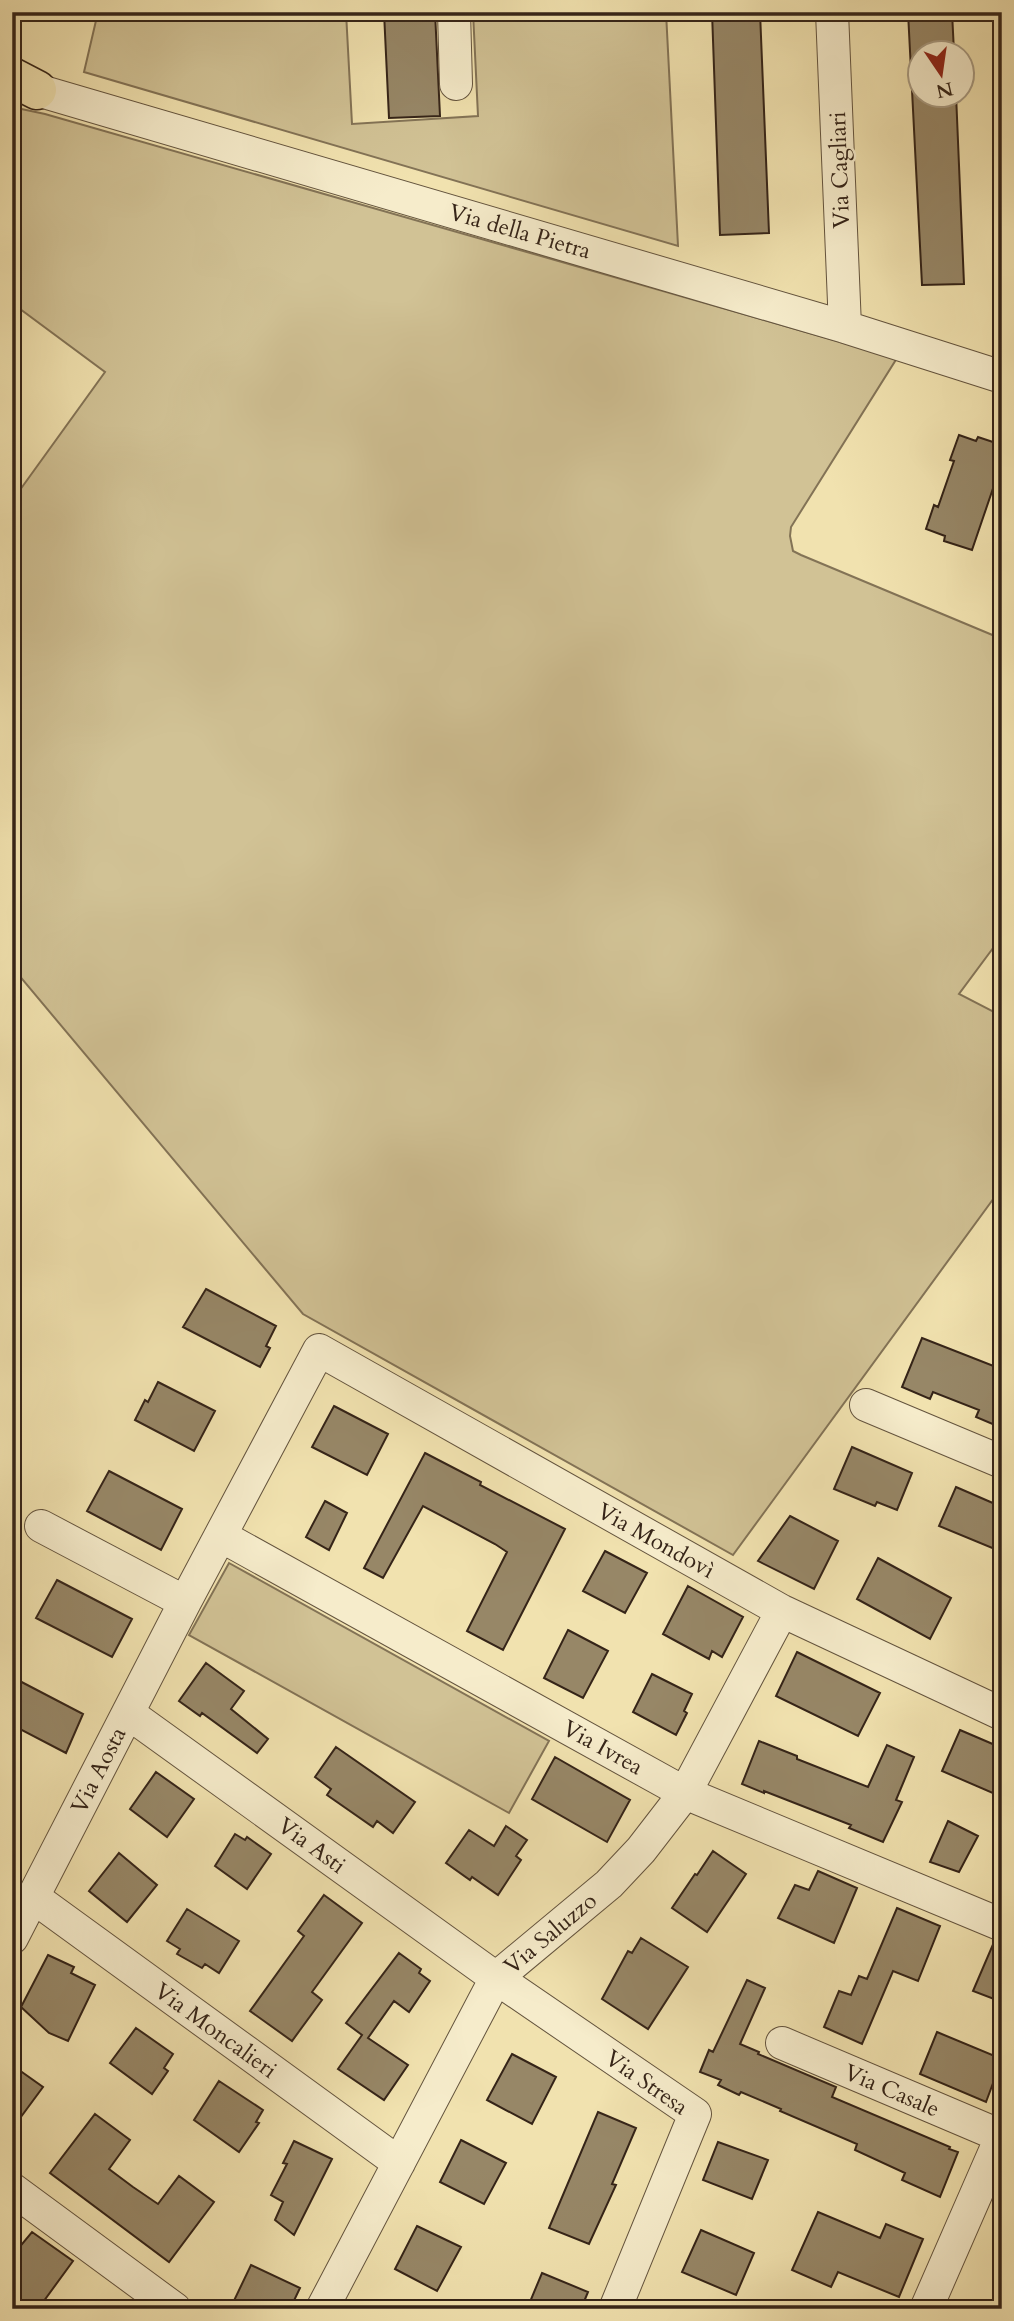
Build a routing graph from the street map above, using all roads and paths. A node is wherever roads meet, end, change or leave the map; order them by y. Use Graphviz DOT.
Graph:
graph roads {
  1 [pos="454,12"];
  2 [pos="832,12"];
  3 [pos="20,84"];
  4 [pos="456,85"];
  5 [pos="845,327"];
  6 [pos="1002,377"];
  7 [pos="319,1350"];
  8 [pos="866,1405"];
  9 [pos="1002,1462"];
  10 [pos="41,1526"];
  11 [pos="221,1536"];
  12 [pos="185,1602"];
  13 [pos="782,1611"];
  14 [pos="128,1713"];
  15 [pos="1002,1714"];
  16 [pos="685,1793"];
  17 [pos="33,1897"];
  18 [pos="1002,1925"];
  19 [pos="12,1938"];
  20 [pos="496,1978"];
  21 [pos="782,2043"];
  22 [pos="1001,2136"];
  23 [pos="399,2163"];
  24 [pos="12,2189"];
  25 [pos="176,2309"];
  26 [pos="322,2309"];
  27 [pos="615,2309"];
  28 [pos="926,2309"];
  1 -- 4 [label="street"];
  2 -- 5 [label="street, Via Cagliari"];
  3 -- 5 [label="street, Via della Pietra"];
  5 -- 6 [label="street, Via della Pietra"];
  7 -- 11 [label="street, Via Aosta"];
  7 -- 13 [label="street, Via Mondovì"];
  8 -- 9 [label="street"];
  10 -- 12 [label="street"];
  11 -- 12 [label="street, Via Aosta"];
  11 -- 16 [label="street, Via Ivrea"];
  12 -- 14 [label="street, Via Aosta"];
  13 -- 15 [label="street, Via Mondovì"];
  13 -- 16 [label="street, Via Saluzzo"];
  14 -- 17 [label="street, Via Aosta"];
  14 -- 20 [label="street, Via Asti"];
  16 -- 18 [label="street, Via Ivrea"];
  16 -- 20 [label="street, Via Saluzzo"];
  17 -- 19 [label="street, Via Aosta"];
  17 -- 23 [label="street, Via Moncalieri"];
  20 -- 23 [label="street, Via Saluzzo"];
  20 -- 27 [label="street, Via Stresa"];
  21 -- 22 [label="street, Via Casale"];
  22 -- 28 [label="street"];
  23 -- 26 [label="street, Via Saluzzo"];
  24 -- 25 [label="street"];
}
